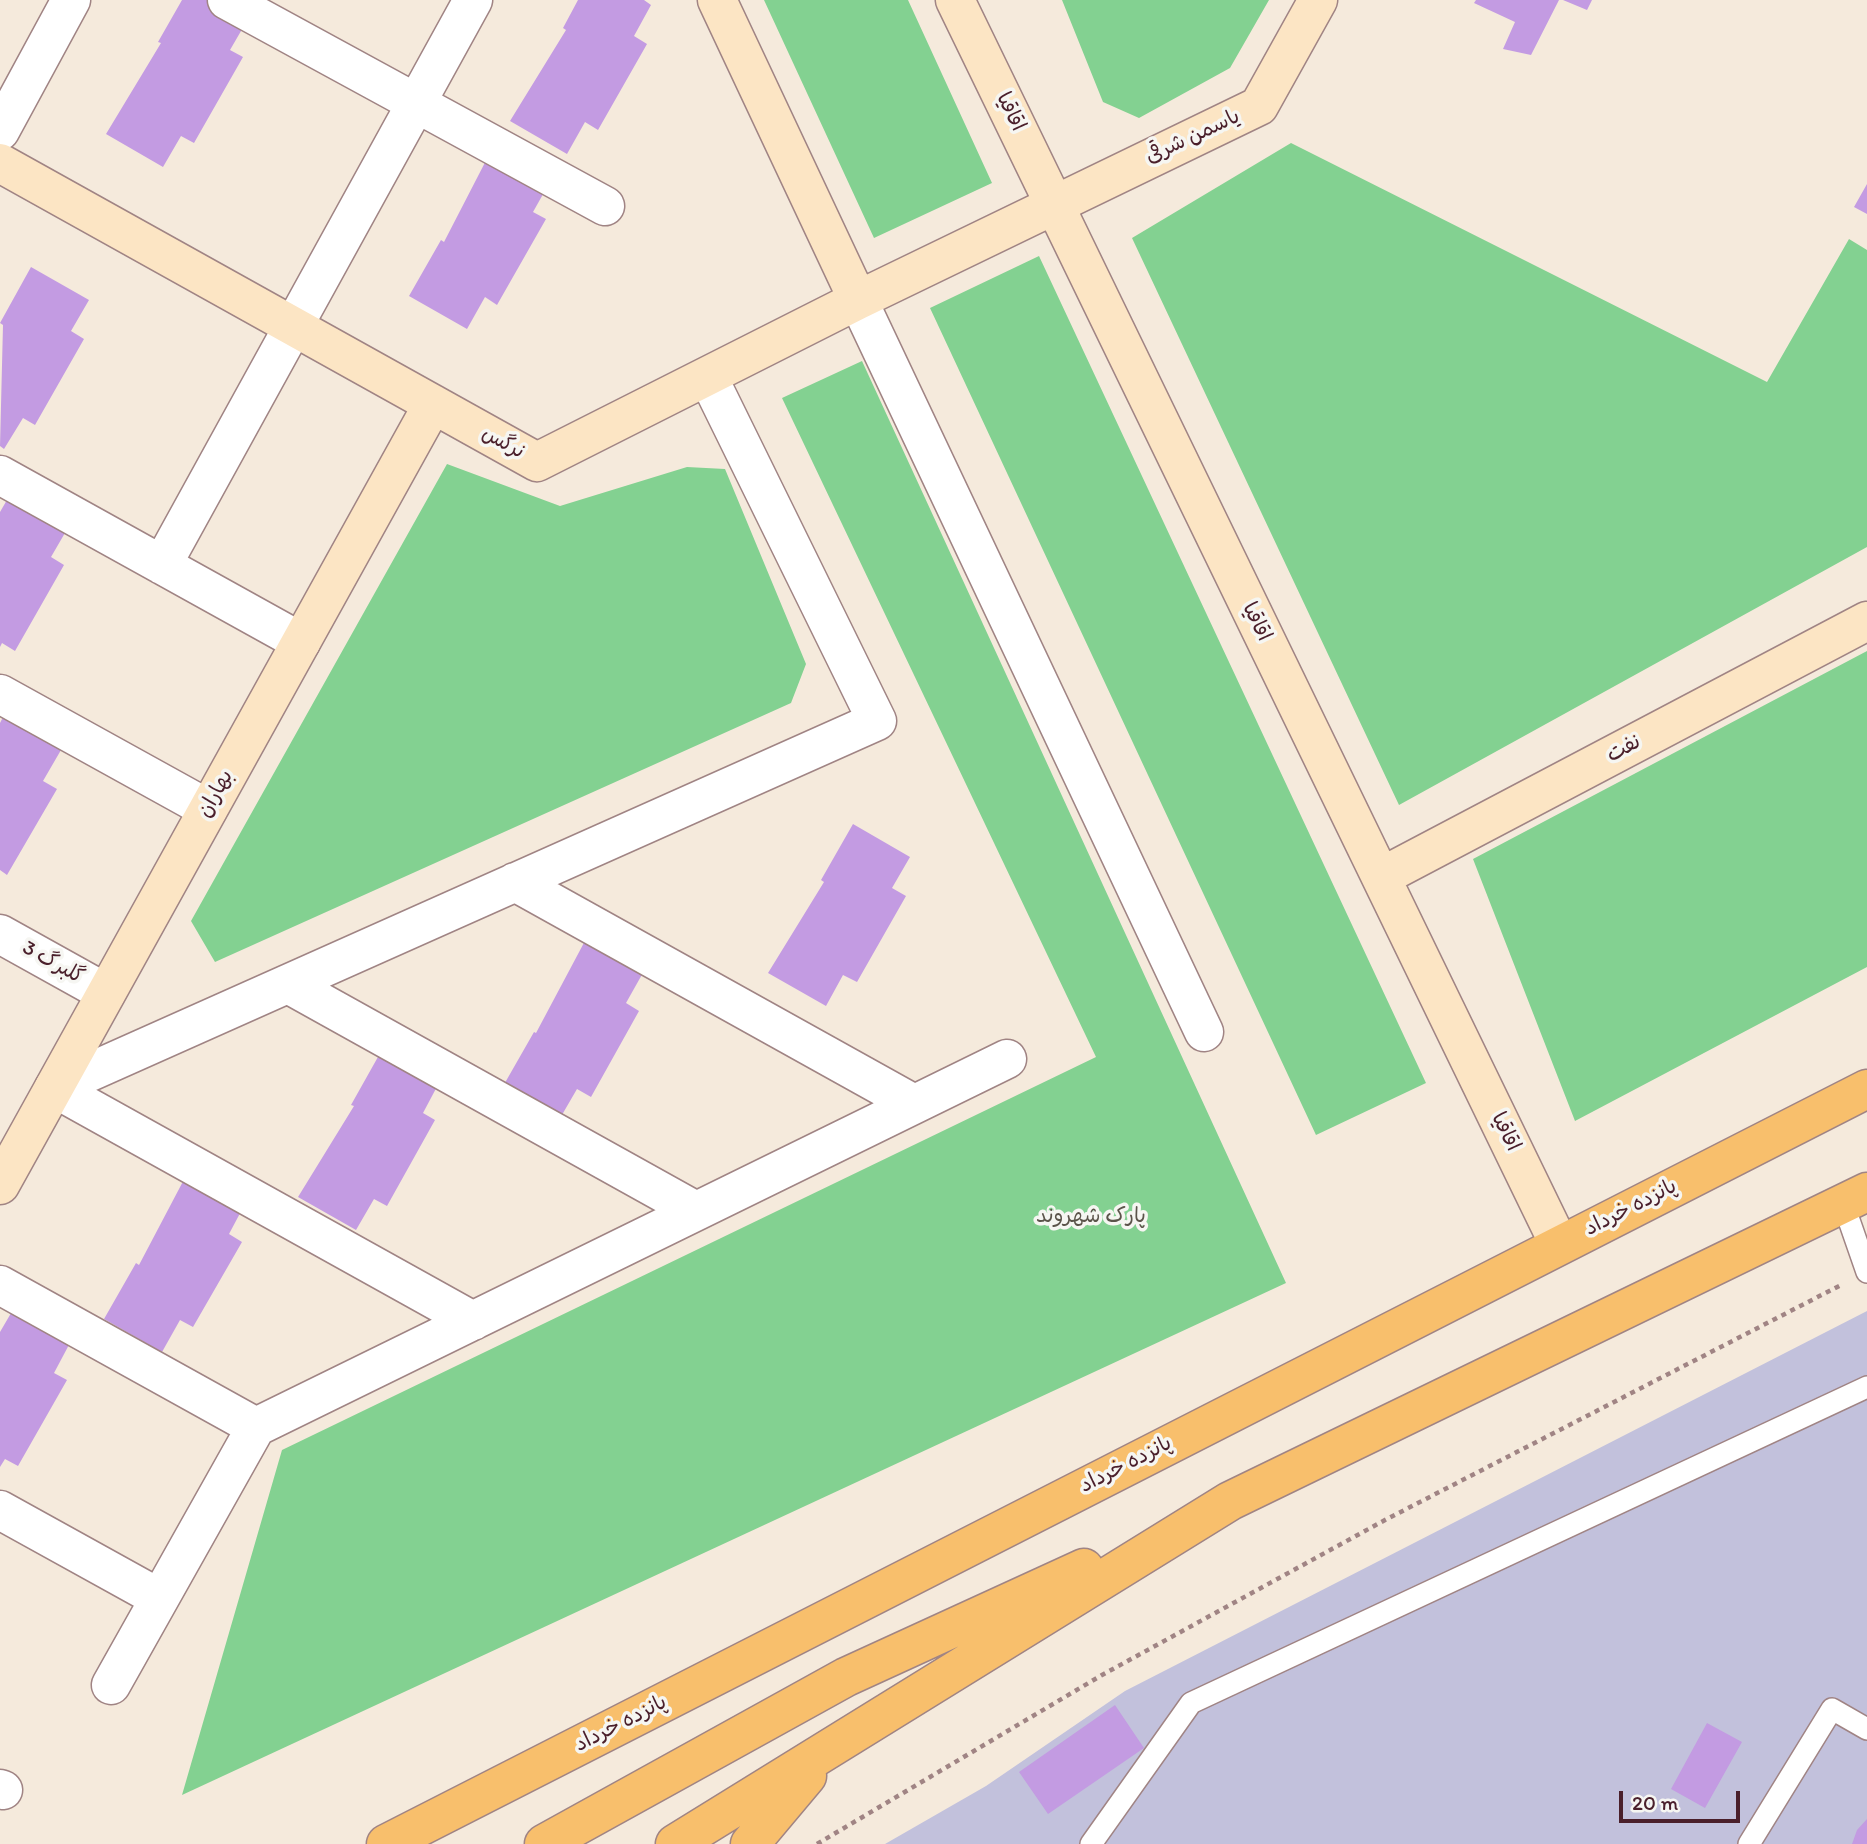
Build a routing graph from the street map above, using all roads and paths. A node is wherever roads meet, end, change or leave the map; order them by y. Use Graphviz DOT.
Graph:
graph roads {
  1 [pos="71,0"];
  2 [pos="227,0"];
  3 [pos="473,0"];
  4 [pos="717,0"];
  5 [pos="955,0"];
  6 [pos="1318,0"];
  7 [pos="417,104"];
  8 [pos="0,131"];
  9 [pos="0,163"];
  10 [pos="1055,203"];
  11 [pos="605,206"];
  12 [pos="858,300"];
  13 [pos="294,326"];
  14 [pos="708,377"];
  15 [pos="433,404"];
  16 [pos="0,475"];
  17 [pos="162,565"];
  18 [pos="1867,621"];
  19 [pos="301,642"];
  20 [pos="0,694"];
  21 [pos="208,809"];
  22 [pos="1381,877"];
  23 [pos="515,883"];
  24 [pos="0,934"];
  25 [pos="288,984"];
  26 [pos="106,993"];
  27 [pos="1204,1032"];
  28 [pos="1007,1059"];
  29 [pos="54,1088"];
  30 [pos="1867,1089"];
  31 [pos="914,1104"];
  32 [pos="0,1185"];
  33 [pos="1855,1198"];
  34 [pos="696,1211"];
  35 [pos="1559,1244"];
  36 [pos="1867,1272"];
  37 [pos="0,1285"];
  38 [pos="1842,1285"];
  39 [pos="472,1321"];
  40 [pos="1867,1387"];
  41 [pos="256,1427"];
  42 [pos="1230,1501"];
  43 [pos="0,1510"];
  44 [pos="159,1598"];
  45 [pos="111,1685"];
  46 [pos="1867,1729"];
  47 [pos="827,1752"];
  48 [pos="386,1844"];
  49 [pos="544,1844"];
  50 [pos="675,1844"];
  51 [pos="750,1844"];
  52 [pos="817,1844"];
  53 [pos="1091,1844"];
  54 [pos="1749,1844"];
  1 -- 8 [label="street"];
  2 -- 7 [label="street"];
  3 -- 7 [label="street"];
  4 -- 12 [label="street"];
  5 -- 10 [label="street, اقاقیا"];
  6 -- 10 [label="street, یاسمن شرقی"];
  7 -- 11 [label="street"];
  7 -- 13 [label="street"];
  9 -- 13 [label="street, نرگس"];
  10 -- 12 [label="street, نرگس"];
  10 -- 22 [label="street, اقاقیا"];
  12 -- 14 [label="street, نرگس"];
  12 -- 27 [label="street"];
  13 -- 15 [label="street, نرگس"];
  13 -- 17 [label="street"];
  14 -- 15 [label="street, نرگس"];
  14 -- 23 [label="street"];
  15 -- 19 [label="street, بهاران"];
  16 -- 17 [label="street"];
  17 -- 19 [label="street"];
  18 -- 22 [label="street, نفت"];
  19 -- 21 [label="street, بهاران"];
  20 -- 21 [label="street"];
  21 -- 26 [label="street, بهاران"];
  22 -- 35 [label="street, اقاقیا"];
  23 -- 25 [label="street"];
  23 -- 31 [label="street"];
  24 -- 26 [label="street, گلبرگ 3"];
  25 -- 29 [label="street"];
  25 -- 34 [label="street"];
  26 -- 29 [label="street, بهاران"];
  28 -- 31 [label="street"];
  29 -- 32 [label="street, بهاران"];
  29 -- 39 [label="street"];
  30 -- 35 [label="main road, پانزده خرداد"];
  31 -- 34 [label="street"];
  33 -- 36 [label="lane"];
  33 -- 42 [label="main road"];
  34 -- 39 [label="street"];
  35 -- 48 [label="main road, پانزده خرداد"];
  37 -- 41 [label="street"];
  38 -- 52 [label="path"];
  39 -- 41 [label="street"];
  40 -- 53 [label="lane"];
  41 -- 44 [label="street"];
  42 -- 47 [label="main road"];
  42 -- 49 [label="main road"];
  43 -- 44 [label="street"];
  44 -- 45 [label="street"];
  46 -- 54 [label="lane"];
  47 -- 50 [label="main road"];
  47 -- 51 [label="main road"];
}
